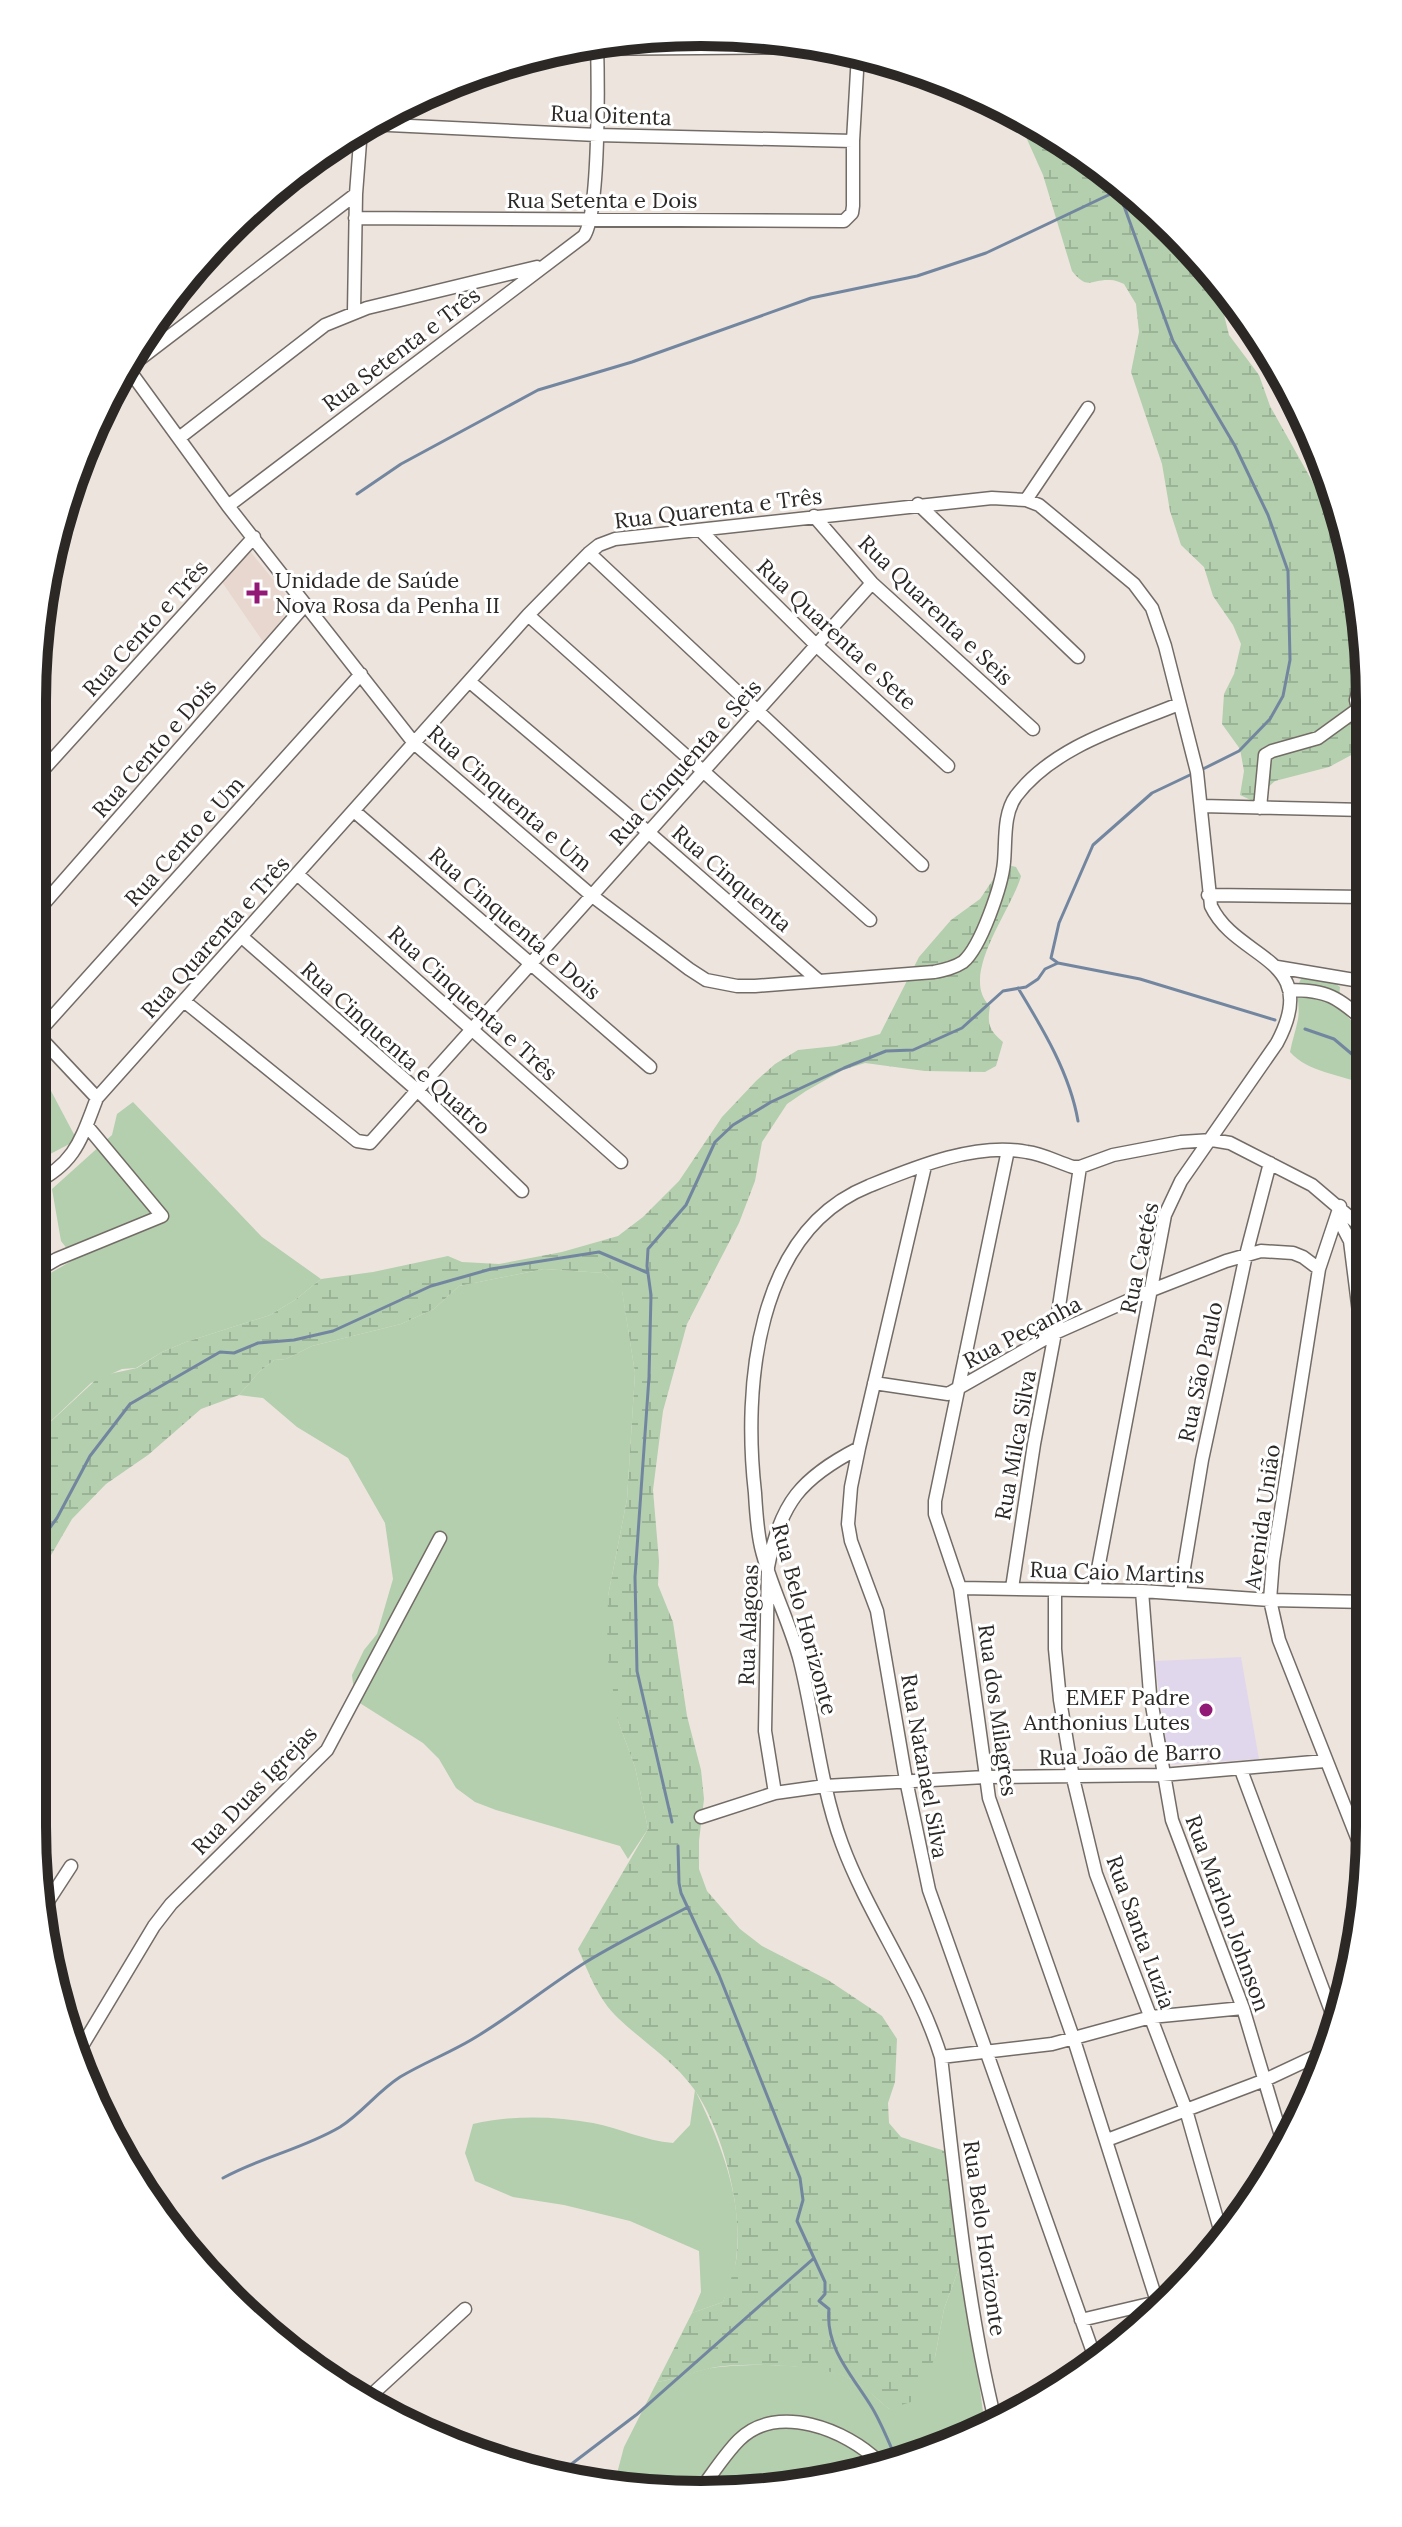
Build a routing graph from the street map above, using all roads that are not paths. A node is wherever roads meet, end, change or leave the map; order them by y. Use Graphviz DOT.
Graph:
graph roads {
  1 [pos="658,47"];
  2 [pos="744,47"];
  3 [pos="597,55"];
  4 [pos="857,65"];
  5 [pos="391,125"];
  6 [pos="597,135"];
  7 [pos="853,141"];
  8 [pos="360,142"];
  9 [pos="356,194"];
  10 [pos="355,218"];
  11 [pos="591,220"];
  12 [pos="544,265"];
  13 [pos="354,312"];
  14 [pos="150,347"];
  15 [pos="133,375"];
  16 [pos="1088,408"];
  17 [pos="179,438"];
  18 [pos="1026,500"];
  19 [pos="918,504"];
  20 [pos="228,506"];
  21 [pos="814,516"];
  22 [pos="700,530"];
  23 [pos="254,537"];
  24 [pos="589,553"];
  25 [pos="872,583"];
  26 [pos="305,605"];
  27 [pos="528,615"];
  28 [pos="817,646"];
  29 [pos="1078,657"];
  30 [pos="361,674"];
  31 [pos="470,682"];
  32 [pos="1179,704"];
  33 [pos="758,710"];
  34 [pos="1356,716"];
  35 [pos="1033,729"];
  36 [pos="414,743"];
  37 [pos="948,766"];
  38 [pos="46,767"];
  39 [pos="702,774"];
  40 [pos="1202,806"];
  41 [pos="1260,808"];
  42 [pos="1356,810"];
  43 [pos="354,811"];
  44 [pos="648,832"];
  45 [pos="922,865"];
  46 [pos="297,874"];
  47 [pos="591,895"];
  48 [pos="1208,895"];
  49 [pos="1356,897"];
  50 [pos="46,901"];
  51 [pos="870,920"];
  52 [pos="242,937"];
  53 [pos="531,962"];
  54 [pos="1277,967"];
  55 [pos="1356,980"];
  56 [pos="819,981"];
  57 [pos="1289,990"];
  58 [pos="184,1001"];
  59 [pos="1356,1013"];
  60 [pos="46,1019"];
  61 [pos="473,1029"];
  62 [pos="46,1045"];
  63 [pos="650,1067"];
  64 [pos="418,1091"];
  65 [pos="97,1098"];
  66 [pos="87,1126"];
  67 [pos="1212,1140"];
  68 [pos="1008,1150"];
  69 [pos="621,1162"];
  70 [pos="1270,1163"];
  71 [pos="925,1166"];
  72 [pos="1080,1167"];
  73 [pos="46,1176"];
  74 [pos="522,1191"];
  75 [pos="1338,1211"];
  76 [pos="1356,1224"];
  77 [pos="1246,1255"];
  78 [pos="46,1265"];
  79 [pos="1319,1269"];
  80 [pos="1356,1289"];
  81 [pos="1152,1290"];
  82 [pos="1055,1333"];
  83 [pos="874,1383"];
  84 [pos="957,1390"];
  85 [pos="859,1448"];
  86 [pos="440,1538"];
  87 [pos="768,1567"];
  88 [pos="960,1588"];
  89 [pos="1012,1588"];
  90 [pos="1055,1590"];
  91 [pos="1094,1590"];
  92 [pos="1142,1591"];
  93 [pos="1180,1592"];
  94 [pos="1270,1600"];
  95 [pos="1356,1602"];
  96 [pos="1325,1761"];
  97 [pos="1241,1770"];
  98 [pos="1162,1775"];
  99 [pos="985,1777"];
  100 [pos="1073,1778"];
  101 [pos="906,1780"];
  102 [pos="825,1786"];
  103 [pos="775,1793"];
  104 [pos="701,1817"];
  105 [pos="1356,1835"];
  106 [pos="71,1866"];
  107 [pos="50,1898"];
  108 [pos="1243,2008"];
  109 [pos="1330,2008"];
  110 [pos="1151,2017"];
  111 [pos="1074,2040"];
  112 [pos="83,2044"];
  113 [pos="988,2053"];
  114 [pos="941,2057"];
  115 [pos="1313,2057"];
  116 [pos="1265,2080"];
  117 [pos="1186,2110"];
  118 [pos="1280,2131"];
  119 [pos="1107,2140"];
  120 [pos="1219,2227"];
  121 [pos="1158,2294"];
  122 [pos="1146,2306"];
  123 [pos="465,2309"];
  124 [pos="1081,2320"];
  125 [pos="1093,2351"];
  126 [pos="373,2393"];
  127 [pos="993,2412"];
  128 [pos="874,2458"];
  129 [pos="707,2481"];
  1 -- 2 [label="street"];
  3 -- 6 [label="street"];
  4 -- 7 [label="street"];
  5 -- 6 [label="street, Rua Oitenta"];
  6 -- 7 [label="street, Rua Oitenta"];
  6 -- 11 [label="street"];
  7 -- 11 [label="street, Rua Setenta e Dois"];
  8 -- 9 [label="street"];
  9 -- 10 [label="street"];
  9 -- 14 [label="street"];
  10 -- 11 [label="street, Rua Setenta e Dois"];
  10 -- 13 [label="street"];
  11 -- 12 [label="street, Rua Setenta e Três"];
  12 -- 13 [label="street"];
  12 -- 20 [label="street, Rua Setenta e Três"];
  13 -- 17 [label="street"];
  15 -- 17 [label="street, Rua Cinquenta e Um"];
  16 -- 18 [label="street"];
  17 -- 20 [label="street, Rua Cinquenta e Um"];
  18 -- 19 [label="street, Rua Quarenta e Três"];
  18 -- 32 [label="street, Rua Quarenta e Três"];
  19 -- 21 [label="street, Rua Quarenta e Três"];
  19 -- 29 [label="street"];
  20 -- 23 [label="street, Rua Cinquenta e Um"];
  21 -- 22 [label="street, Rua Quarenta e Três"];
  21 -- 25 [label="street, Rua Quarenta e Seis"];
  22 -- 24 [label="street, Rua Quarenta e Três"];
  22 -- 28 [label="street, Rua Quarenta e Sete"];
  23 -- 26 [label="street, Rua Cinquenta e Um"];
  23 -- 38 [label="street, Rua Cento e Três"];
  24 -- 27 [label="street, Rua Quarenta e Três"];
  24 -- 33 [label="street"];
  25 -- 28 [label="street, Rua Cinquenta e Seis"];
  25 -- 35 [label="street, Rua Quarenta e Seis"];
  26 -- 30 [label="street, Rua Cinquenta e Um"];
  26 -- 50 [label="street, Rua Cento e Dois"];
  27 -- 31 [label="street, Rua Quarenta e Três"];
  27 -- 39 [label="street"];
  28 -- 33 [label="street, Rua Cinquenta e Seis"];
  28 -- 37 [label="street, Rua Quarenta e Sete"];
  30 -- 36 [label="street, Rua Cinquenta e Um"];
  30 -- 60 [label="street, Rua Cento e Um"];
  31 -- 36 [label="street, Rua Quarenta e Três"];
  31 -- 44 [label="street, Rua Cinquenta"];
  32 -- 40 [label="street, Rua Quarenta e Três"];
  32 -- 56 [label="street, Rua Cinquenta e Um"];
  33 -- 39 [label="street, Rua Cinquenta e Seis"];
  33 -- 45 [label="street"];
  34 -- 41 [label="street"];
  36 -- 43 [label="street, Rua Quarenta e Três"];
  36 -- 47 [label="street, Rua Cinquenta e Um"];
  39 -- 44 [label="street, Rua Cinquenta e Seis"];
  39 -- 51 [label="street"];
  40 -- 41 [label="street"];
  40 -- 48 [label="street, Rua Quarenta e Três"];
  41 -- 42 [label="street"];
  43 -- 46 [label="street, Rua Quarenta e Três"];
  43 -- 53 [label="street, Rua Cinquenta e Dois"];
  44 -- 47 [label="street, Rua Cinquenta e Seis"];
  44 -- 56 [label="street, Rua Cinquenta"];
  46 -- 52 [label="street, Rua Quarenta e Três"];
  46 -- 61 [label="street, Rua Cinquenta e Três"];
  47 -- 53 [label="street, Rua Cinquenta e Seis"];
  47 -- 56 [label="street, Rua Cinquenta e Um"];
  48 -- 49 [label="street"];
  48 -- 54 [label="street, Rua Quarenta e Três"];
  52 -- 58 [label="street, Rua Quarenta e Três"];
  52 -- 64 [label="street, Rua Cinquenta e Quatro"];
  53 -- 61 [label="street, Rua Cinquenta e Seis"];
  53 -- 63 [label="street, Rua Cinquenta e Dois"];
  54 -- 55 [label="street"];
  54 -- 57 [label="street"];
  57 -- 59 [label="street"];
  57 -- 67 [label="street, Rua Caetés"];
  58 -- 64 [label="street, Rua Cinquenta e Seis"];
  58 -- 65 [label="street, Rua Quarenta e Três"];
  61 -- 64 [label="street, Rua Cinquenta e Seis"];
  61 -- 69 [label="street, Rua Cinquenta e Três"];
  62 -- 65 [label="street"];
  64 -- 74 [label="street, Rua Cinquenta e Quatro"];
  65 -- 66 [label="street"];
  66 -- 73 [label="street"];
  66 -- 78 [label="street"];
  67 -- 70 [label="street"];
  67 -- 72 [label="street"];
  67 -- 81 [label="street, Rua Caetés"];
  68 -- 71 [label="street, Rua Belo Horizonte"];
  68 -- 72 [label="street, Rua Belo Horizonte"];
  68 -- 84 [label="street, Rua dos Milagres"];
  70 -- 75 [label="street"];
  70 -- 77 [label="street, Rua São Paulo"];
  71 -- 83 [label="street, Rua Natanael Silva"];
  71 -- 87 [label="street, Rua Belo Horizonte"];
  72 -- 82 [label="street, Rua Milca Silva"];
  75 -- 76 [label="street"];
  75 -- 79 [label="street, Avenida União"];
  75 -- 80 [label="street"];
  77 -- 79 [label="street, Rua Peçanha"];
  77 -- 81 [label="street, Rua Peçanha"];
  77 -- 93 [label="street, Rua São Paulo"];
  79 -- 94 [label="street, Avenida União"];
  81 -- 82 [label="street, Rua Peçanha"];
  81 -- 91 [label="street, Rua Caetés"];
  82 -- 84 [label="street, Rua Peçanha"];
  82 -- 89 [label="street, Rua Milca Silva"];
  83 -- 84 [label="street, Rua Peçanha"];
  83 -- 85 [label="street, Rua Natanael Silva"];
  84 -- 88 [label="street, Rua dos Milagres"];
  85 -- 87 [label="street, Rua Alagoas"];
  85 -- 101 [label="street, Rua Natanael Silva"];
  86 -- 112 [label="street, Rua Duas Igrejas"];
  87 -- 102 [label="street, Rua Belo Horizonte"];
  87 -- 103 [label="street, Rua Alagoas"];
  88 -- 89 [label="street, Rua Caio Martins"];
  88 -- 99 [label="street, Rua dos Milagres"];
  89 -- 90 [label="street, Rua Caio Martins"];
  90 -- 91 [label="street, Rua Caio Martins"];
  90 -- 100 [label="street, Rua Santa Luzia"];
  91 -- 92 [label="street, Rua Caio Martins"];
  92 -- 93 [label="street, Rua Caio Martins"];
  92 -- 98 [label="street, Rua Marlon Johnson"];
  93 -- 94 [label="street, Rua Caio Martins"];
  94 -- 95 [label="street, Rua Caio Martins"];
  94 -- 96 [label="street, Avenida União"];
  96 -- 97 [label="street, Rua João de Barro"];
  96 -- 105 [label="street, Avenida União"];
  97 -- 98 [label="street, Rua João de Barro"];
  97 -- 109 [label="street"];
  98 -- 100 [label="street, Rua João de Barro"];
  98 -- 108 [label="street, Rua Marlon Johnson"];
  99 -- 100 [label="street, Rua João de Barro"];
  99 -- 101 [label="street, Rua João de Barro"];
  99 -- 111 [label="street, Rua dos Milagres"];
  100 -- 110 [label="street, Rua Santa Luzia"];
  101 -- 102 [label="street, Rua João de Barro"];
  101 -- 113 [label="street, Rua Natanael Silva"];
  102 -- 103 [label="street, Rua João de Barro"];
  102 -- 114 [label="street, Rua Belo Horizonte"];
  103 -- 104 [label="street, Rua João de Barro"];
  106 -- 107 [label="street"];
  108 -- 110 [label="street"];
  108 -- 116 [label="street, Rua Marlon Johnson"];
  110 -- 111 [label="street"];
  110 -- 117 [label="street, Rua Santa Luzia"];
  111 -- 113 [label="street"];
  111 -- 119 [label="street, Rua dos Milagres"];
  113 -- 114 [label="street"];
  113 -- 124 [label="street, Rua Natanael Silva"];
  114 -- 127 [label="street, Rua Belo Horizonte"];
  115 -- 116 [label="street"];
  116 -- 117 [label="street"];
  116 -- 118 [label="street, Rua Marlon Johnson"];
  117 -- 119 [label="street"];
  117 -- 120 [label="street, Rua Santa Luzia"];
  119 -- 121 [label="street, Rua dos Milagres"];
  122 -- 124 [label="street"];
  123 -- 126 [label="street"];
  124 -- 125 [label="street, Rua Natanael Silva"];
  128 -- 129 [label="street"];
}
